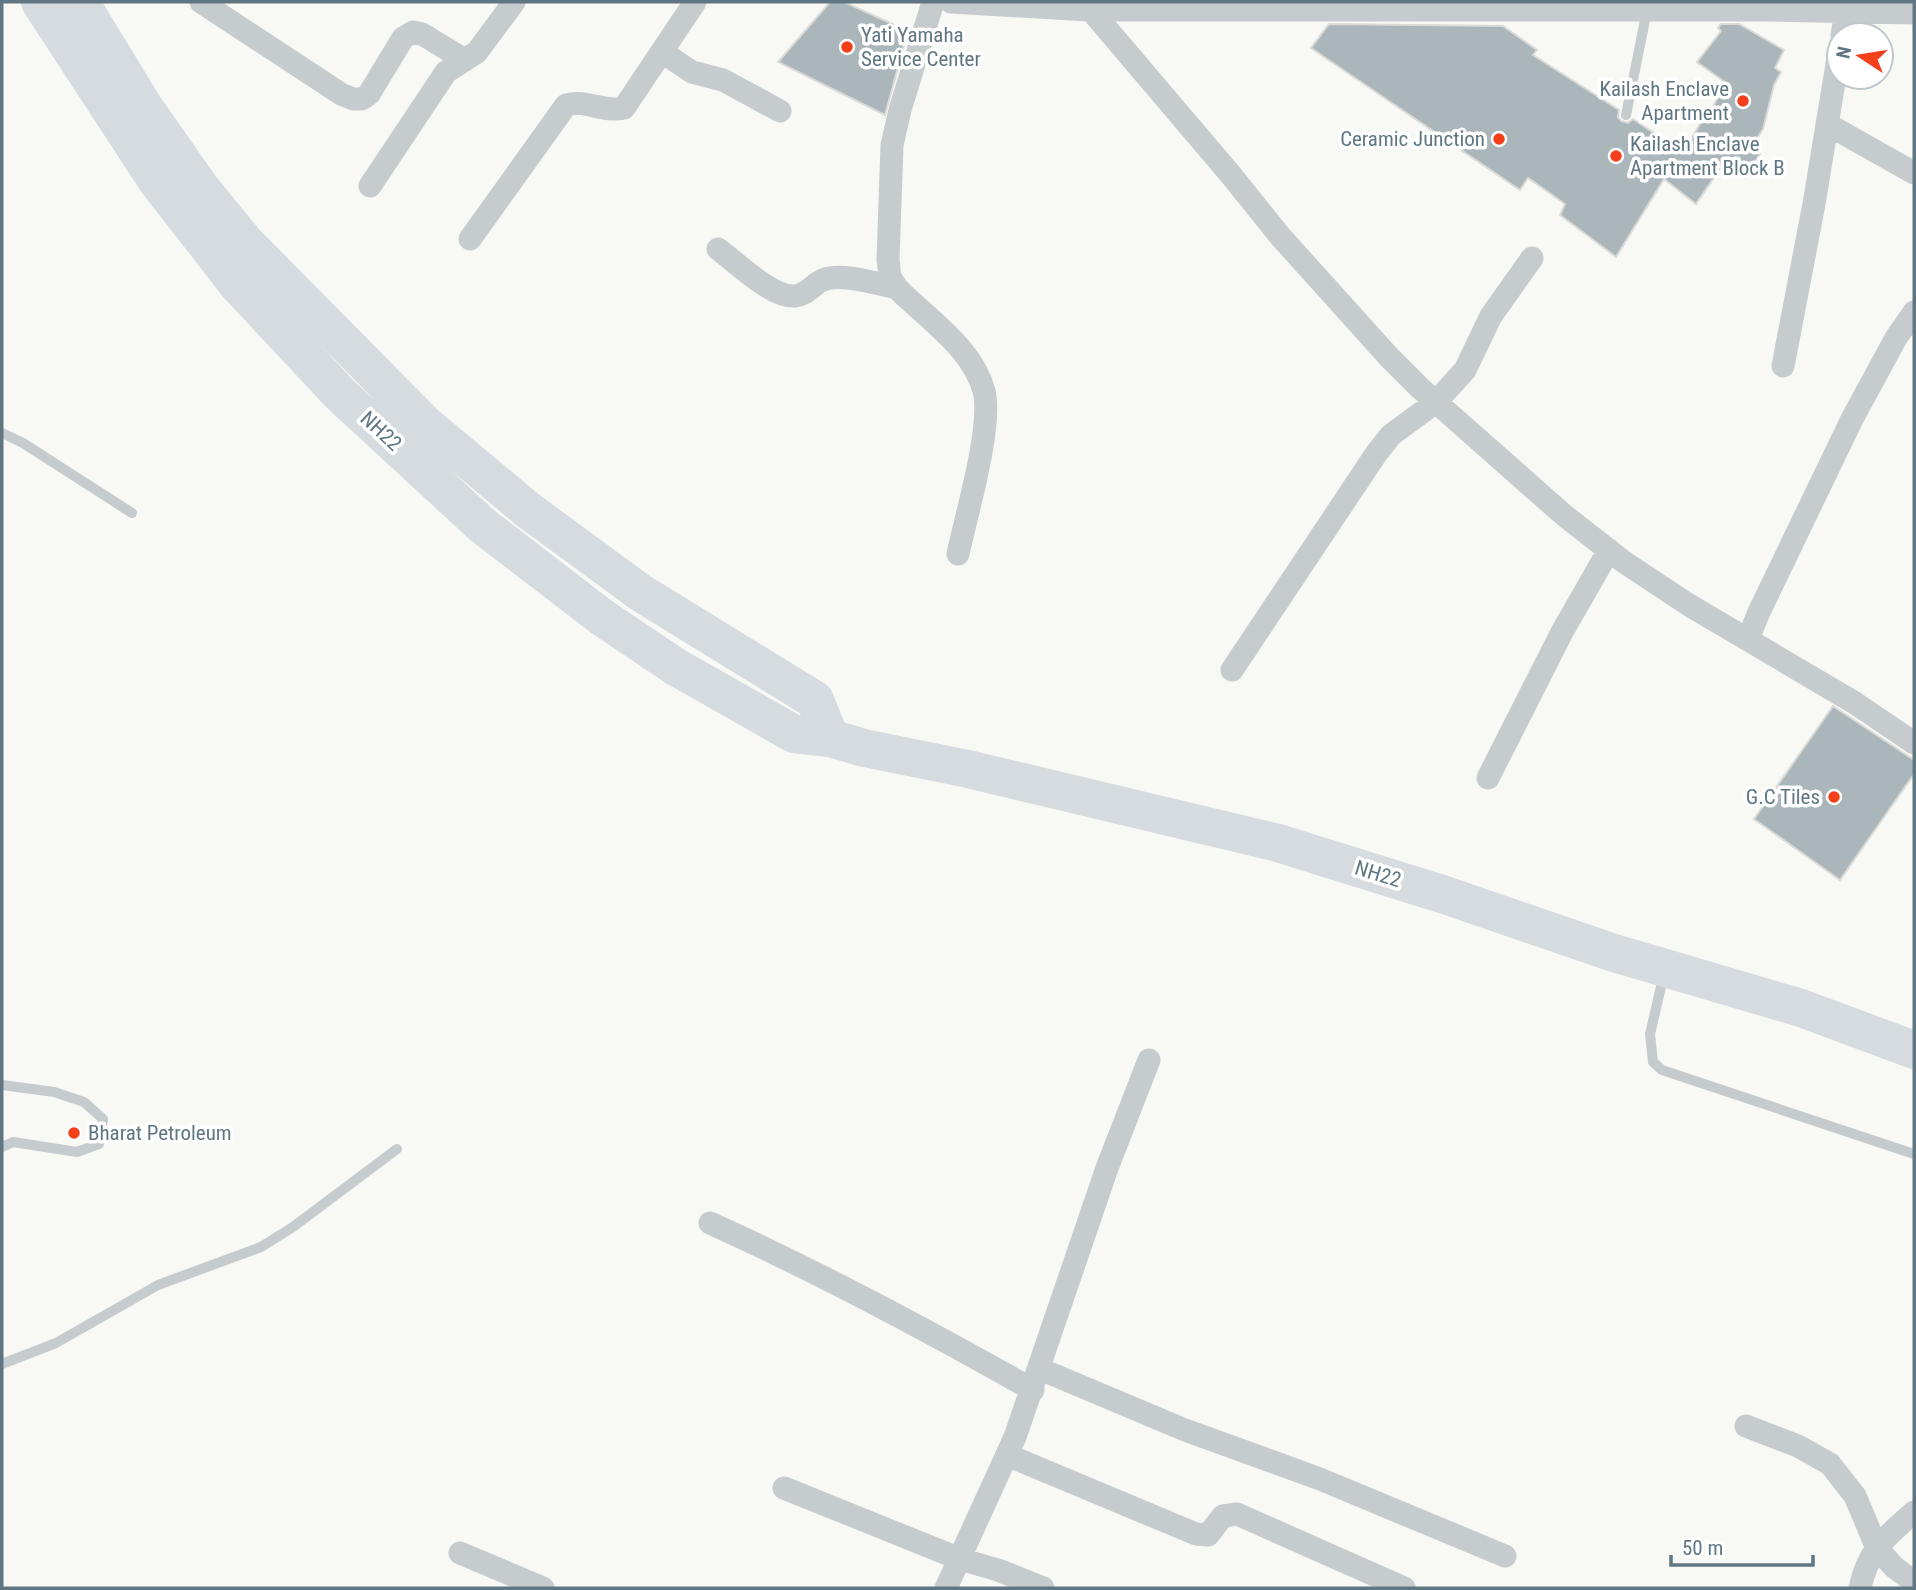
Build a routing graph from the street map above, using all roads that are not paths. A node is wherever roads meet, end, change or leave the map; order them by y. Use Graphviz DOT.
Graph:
graph roads {
  1 [pos="40,2"];
  2 [pos="80,2"];
  3 [pos="201,2"];
  4 [pos="514,2"];
  5 [pos="695,2"];
  6 [pos="933,2"];
  7 [pos="951,2"];
  8 [pos="968,2"];
  9 [pos="1086,6"];
  10 [pos="1352,6"];
  11 [pos="1766,6"];
  12 [pos="1647,10"];
  13 [pos="1846,12"];
  14 [pos="1914,13"];
  15 [pos="1844,21"];
  16 [pos="662,52"];
  17 [pos="466,60"];
  18 [pos="1832,91"];
  19 [pos="780,111"];
  20 [pos="1626,115"];
  21 [pos="1827,124"];
  22 [pos="1914,173"];
  23 [pos="370,186"];
  24 [pos="470,239"];
  25 [pos="718,249"];
  26 [pos="1532,258"];
  27 [pos="897,288"];
  28 [pos="1914,312"];
  29 [pos="1783,366"];
  30 [pos="1436,401"];
  31 [pos="2,433"];
  32 [pos="132,513"];
  33 [pos="1609,550"];
  34 [pos="958,554"];
  35 [pos="1748,639"];
  36 [pos="1232,670"];
  37 [pos="830,738"];
  38 [pos="1914,743"];
  39 [pos="1488,778"];
  40 [pos="1665,968"];
  41 [pos="1914,1050"];
  42 [pos="1149,1060"];
  43 [pos="2,1086"];
  44 [pos="2,1147"];
  45 [pos="397,1149"];
  46 [pos="1914,1154"];
  47 [pos="710,1223"];
  48 [pos="2,1364"];
  49 [pos="1036,1380"];
  50 [pos="1746,1426"];
  51 [pos="1007,1455"];
  52 [pos="784,1488"];
  53 [pos="1914,1512"];
  54 [pos="1877,1548"];
  55 [pos="460,1553"];
  56 [pos="1505,1556"];
  57 [pos="960,1559"];
  58 [pos="1914,1582"];
  59 [pos="543,1588"];
  60 [pos="946,1588"];
  61 [pos="1043,1588"];
  62 [pos="1404,1588"];
  63 [pos="1860,1588"];
  1 -- 37 [label="highway, NH22"];
  2 -- 37 [label="highway, NH22"];
  3 -- 17 [label="street"];
  4 -- 17 [label="street"];
  5 -- 16 [label="street"];
  6 -- 27 [label="street"];
  7 -- 8 [label="street"];
  8 -- 9 [label="street"];
  9 -- 10 [label="street"];
  9 -- 30 [label="street"];
  10 -- 12 [label="street"];
  11 -- 12 [label="street"];
  11 -- 13 [label="street"];
  12 -- 20 [label="lane"];
  13 -- 14 [label="street"];
  13 -- 15 [label="street"];
  16 -- 19 [label="street"];
  16 -- 24 [label="street"];
  17 -- 23 [label="street"];
  18 -- 21 [label="street"];
  21 -- 22 [label="street"];
  21 -- 29 [label="street"];
  25 -- 27 [label="street"];
  26 -- 30 [label="street"];
  27 -- 34 [label="street"];
  28 -- 35 [label="street"];
  30 -- 33 [label="street"];
  30 -- 36 [label="street"];
  31 -- 32 [label="lane"];
  33 -- 35 [label="street"];
  33 -- 39 [label="street"];
  35 -- 38 [label="street"];
  37 -- 40 [label="highway, NH22"];
  40 -- 41 [label="highway, NH22"];
  40 -- 46 [label="lane"];
  42 -- 49 [label="street"];
  43 -- 44 [label="lane"];
  45 -- 48 [label="lane"];
  47 -- 49 [label="street"];
  49 -- 51 [label="street"];
  49 -- 56 [label="street"];
  50 -- 54 [label="street"];
  51 -- 57 [label="street"];
  51 -- 62 [label="street"];
  52 -- 57 [label="street"];
  53 -- 54 [label="street"];
  54 -- 58 [label="street"];
  54 -- 63 [label="street"];
  55 -- 59 [label="street"];
  57 -- 60 [label="street"];
  57 -- 61 [label="street"];
}
